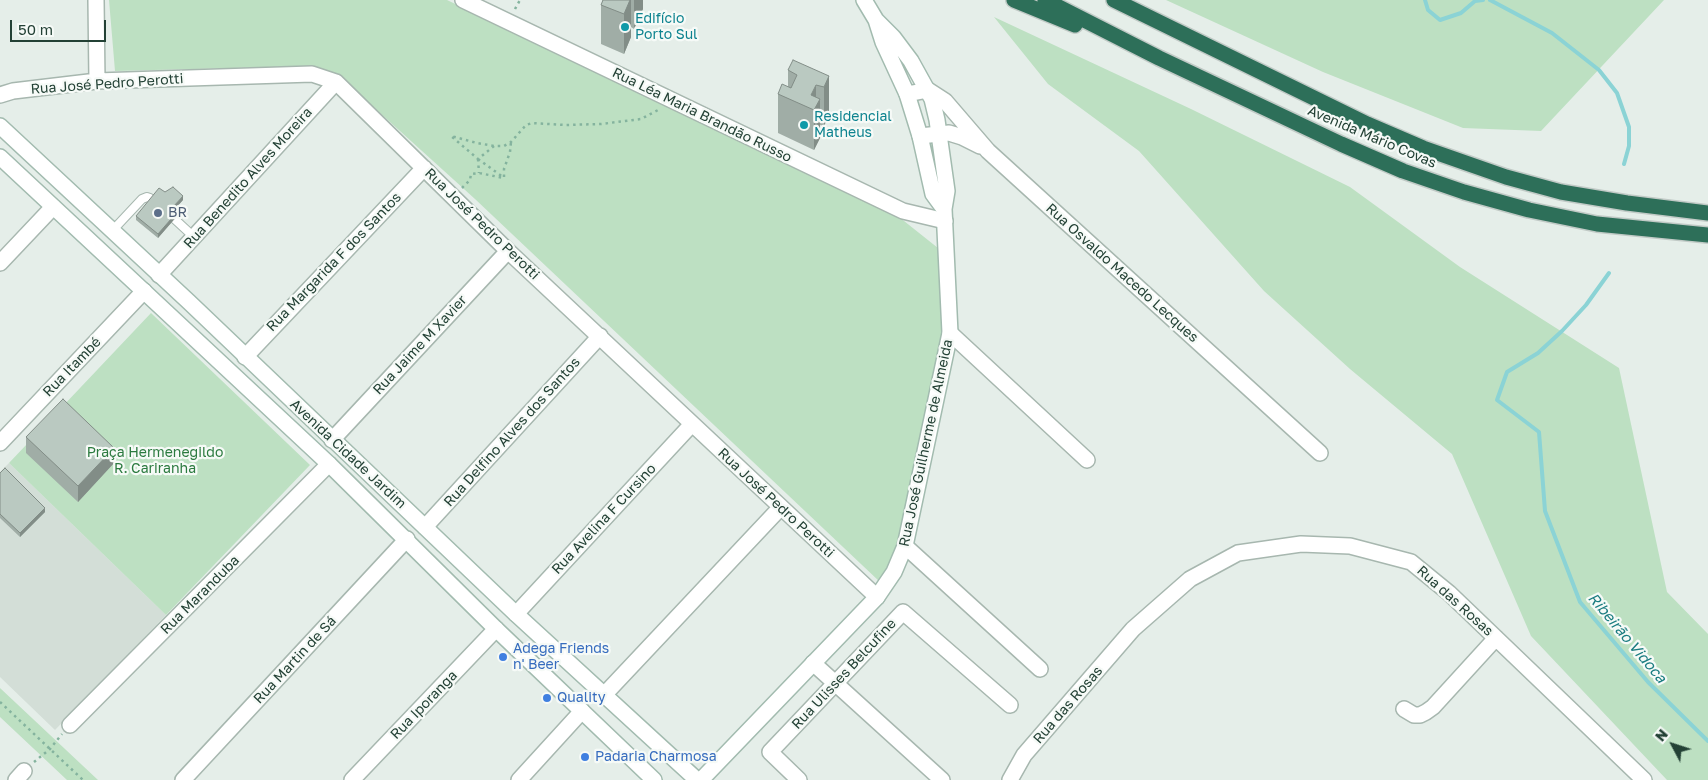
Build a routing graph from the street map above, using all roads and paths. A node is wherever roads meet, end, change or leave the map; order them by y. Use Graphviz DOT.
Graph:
graph roads {
  1 [pos="96,0"];
  2 [pos="463,0"];
  3 [pos="864,0"];
  4 [pos="1014,0"];
  5 [pos="1045,0"];
  6 [pos="1114,0"];
  7 [pos="876,20"];
  8 [pos="1159,58"];
  9 [pos="97,81"];
  10 [pos="336,82"];
  11 [pos="928,90"];
  12 [pos="907,94"];
  13 [pos="0,95"];
  14 [pos="663,104"];
  15 [pos="0,126"];
  16 [pos="938,133"];
  17 [pos="920,136"];
  18 [pos="511,142"];
  19 [pos="494,146"];
  20 [pos="988,151"];
  21 [pos="0,157"];
  22 [pos="478,159"];
  23 [pos="424,168"];
  24 [pos="479,173"];
  25 [pos="504,178"];
  26 [pos="452,195"];
  27 [pos="53,207"];
  28 [pos="1708,213"];
  29 [pos="944,215"];
  30 [pos="112,231"];
  31 [pos="1708,235"];
  32 [pos="194,237"];
  33 [pos="508,251"];
  34 [pos="0,263"];
  35 [pos="159,275"];
  36 [pos="144,291"];
  37 [pos="189,302"];
  38 [pos="173,318"];
  39 [pos="950,333"];
  40 [pos="600,336"];
  41 [pos="245,357"];
  42 [pos="692,424"];
  43 [pos="332,440"];
  44 [pos="0,443"];
  45 [pos="1320,453"];
  46 [pos="1087,460"];
  47 [pos="329,464"];
  48 [pos="781,507"];
  49 [pos="425,527"];
  50 [pos="407,539"];
  51 [pos="905,546"];
  52 [pos="876,597"];
  53 [pos="516,614"];
  54 [pos="496,629"];
  55 [pos="1496,638"];
  56 [pos="552,647"];
  57 [pos="814,663"];
  58 [pos="533,665"];
  59 [pos="1040,669"];
  60 [pos="835,683"];
  61 [pos="604,695"];
  62 [pos="0,702"];
  63 [pos="1010,705"];
  64 [pos="1404,708"];
  65 [pos="582,711"];
  66 [pos="70,725"];
  67 [pos="50,749"];
  68 [pos="20,776"];
  69 [pos="83,780"];
  70 [pos="183,780"];
  71 [pos="352,780"];
  72 [pos="518,780"];
  73 [pos="654,780"];
  74 [pos="696,780"];
  75 [pos="701,780"];
  76 [pos="799,780"];
  77 [pos="942,780"];
  78 [pos="1010,780"];
  79 [pos="1644,780"];
  1 -- 9 [label="street"];
  2 -- 29 [label="street, Rua Léa Maria Brandão Russo"];
  3 -- 7 [label="street, Rua José Guilherme de Almeida"];
  4 -- 8 [label="highway"];
  5 -- 8 [label="highway, Avenida Mário Covas"];
  6 -- 28 [label="highway, Avenida Mário Covas"];
  7 -- 11 [label="street, Rua José Guilherme de Almeida"];
  7 -- 12 [label="street, Rua José Guilherme de Almeida"];
  8 -- 31 [label="highway, Avenida Mário Covas"];
  9 -- 10 [label="street, Rua José Pedro Perotti"];
  9 -- 13 [label="street, Rua José Pedro Perotti"];
  10 -- 23 [label="street, Rua José Pedro Perotti"];
  10 -- 32 [label="street, Rua Benedito Alves Moreira"];
  11 -- 12 [label="street"];
  11 -- 16 [label="street, Rua José Guilherme de Almeida"];
  11 -- 20 [label="street, Rua Osvaldo Macedo Lecques"];
  12 -- 17 [label="street, Rua José Guilherme de Almeida"];
  14 -- 18 [label="path"];
  15 -- 30 [label="street, Avenida Cidade Jardim"];
  16 -- 17 [label="street"];
  16 -- 20 [label="street"];
  16 -- 29 [label="street, Rua José Guilherme de Almeida"];
  17 -- 29 [label="street, Rua José Guilherme de Almeida"];
  18 -- 19 [label="path"];
  18 -- 25 [label="path"];
  19 -- 22 [label="path"];
  19 -- 22 [label="path"];
  20 -- 45 [label="street, Rua Osvaldo Macedo Lecques"];
  21 -- 27 [label="street, Avenida Cidade Jardim"];
  22 -- 24 [label="path"];
  22 -- 25 [label="path"];
  23 -- 26 [label="street, Rua José Pedro Perotti"];
  23 -- 41 [label="street, Rua Margarida F dos Santos"];
  24 -- 25 [label="path"];
  24 -- 26 [label="path"];
  26 -- 33 [label="street, Rua José Pedro Perotti"];
  27 -- 34 [label="street"];
  27 -- 36 [label="street, Avenida Cidade Jardim"];
  29 -- 39 [label="street, Rua José Guilherme de Almeida"];
  30 -- 32 [label="lane"];
  30 -- 35 [label="street, Avenida Cidade Jardim"];
  32 -- 35 [label="street, Rua Benedito Alves Moreira"];
  33 -- 40 [label="street, Rua José Pedro Perotti"];
  33 -- 43 [label="street, Rua Jaime M Xavier"];
  35 -- 37 [label="street, Avenida Cidade Jardim"];
  36 -- 38 [label="street, Avenida Cidade Jardim"];
  36 -- 44 [label="street, Rua Itambé"];
  37 -- 38 [label="street"];
  37 -- 41 [label="street, Avenida Cidade Jardim"];
  38 -- 47 [label="street, Avenida Cidade Jardim"];
  39 -- 46 [label="street"];
  39 -- 51 [label="street, Rua José Guilherme de Almeida"];
  40 -- 42 [label="street, Rua José Pedro Perotti"];
  40 -- 49 [label="street, Rua Delfino Alves dos Santos"];
  41 -- 43 [label="street, Avenida Cidade Jardim"];
  42 -- 48 [label="street, Rua José Pedro Perotti"];
  42 -- 53 [label="street, Rua Avelina F Cursino"];
  43 -- 49 [label="street, Avenida Cidade Jardim"];
  47 -- 50 [label="street, Avenida Cidade Jardim"];
  47 -- 66 [label="street, Rua Maranduba"];
  48 -- 52 [label="street, Rua José Pedro Perotti"];
  48 -- 61 [label="street"];
  49 -- 53 [label="street, Avenida Cidade Jardim"];
  50 -- 54 [label="street, Avenida Cidade Jardim"];
  50 -- 70 [label="street, Rua Martin de Sá"];
  51 -- 52 [label="street, Rua José Guilherme de Almeida"];
  51 -- 59 [label="street"];
  52 -- 57 [label="street, Rua José Guilherme de Almeida"];
  53 -- 56 [label="street, Avenida Cidade Jardim"];
  54 -- 58 [label="street, Avenida Cidade Jardim"];
  54 -- 71 [label="street, Rua Iporanga"];
  55 -- 64 [label="street"];
  55 -- 78 [label="street, Rua das Rosas"];
  55 -- 79 [label="street, Rua das Rosas"];
  56 -- 58 [label="street"];
  56 -- 61 [label="street, Avenida Cidade Jardim"];
  57 -- 60 [label="street"];
  57 -- 75 [label="street, Rua José Guilherme de Almeida"];
  58 -- 65 [label="street, Avenida Cidade Jardim"];
  60 -- 63 [label="street, Rua Ulisses Belcufine"];
  60 -- 76 [label="street, Rua Ulisses Belcufine"];
  60 -- 77 [label="street"];
  61 -- 74 [label="street, Avenida Cidade Jardim"];
  62 -- 67 [label="path"];
  65 -- 72 [label="street"];
  65 -- 73 [label="street, Avenida Cidade Jardim"];
  66 -- 67 [label="path"];
  67 -- 68 [label="path"];
  67 -- 69 [label="path"];
}
